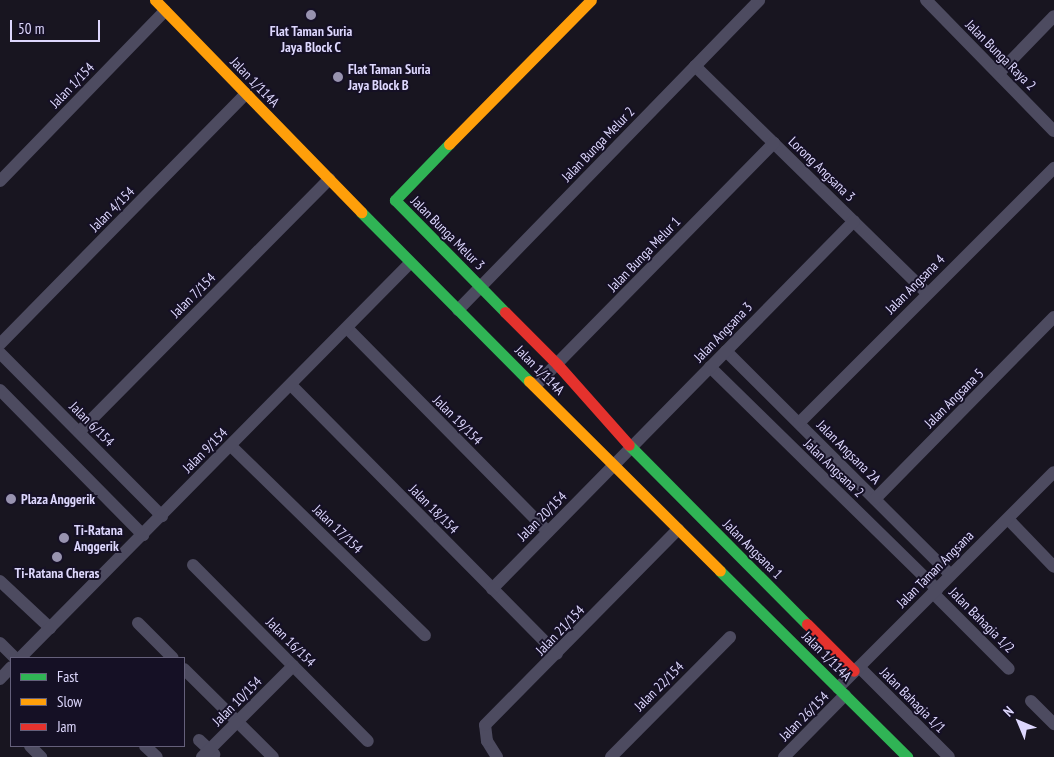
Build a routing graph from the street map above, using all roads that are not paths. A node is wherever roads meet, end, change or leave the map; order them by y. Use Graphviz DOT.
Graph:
graph roads {
  1 [pos="155,0"];
  2 [pos="592,0"];
  3 [pos="760,0"];
  4 [pos="926,0"];
  5 [pos="165,11"];
  6 [pos="1054,16"];
  7 [pos="695,66"];
  8 [pos="999,72"];
  9 [pos="246,94"];
  10 [pos="1054,131"];
  11 [pos="774,143"];
  12 [pos="1054,168"];
  13 [pos="329,179"];
  14 [pos="0,181"];
  15 [pos="854,221"];
  16 [pos="410,262"];
  17 [pos="480,287"];
  18 [pos="927,293"];
  19 [pos="458,310"];
  20 [pos="1054,317"];
  21 [pos="347,328"];
  22 [pos="0,344"];
  23 [pos="726,351"];
  24 [pos="0,353"];
  25 [pos="557,364"];
  26 [pos="710,367"];
  27 [pos="290,385"];
  28 [pos="535,386"];
  29 [pos="1,392"];
  30 [pos="799,423"];
  31 [pos="79,432"];
  32 [pos="231,446"];
  33 [pos="631,448"];
  34 [pos="614,465"];
  35 [pos="1054,472"];
  36 [pos="875,499"];
  37 [pos="162,516"];
  38 [pos="1008,518"];
  39 [pos="678,529"];
  40 [pos="548,532"];
  41 [pos="143,535"];
  42 [pos="192,564"];
  43 [pos="1054,566"];
  44 [pos="951,575"];
  45 [pos="0,580"];
  46 [pos="492,589"];
  47 [pos="935,591"];
  48 [pos="138,623"];
  49 [pos="50,628"];
  50 [pos="424,635"];
  51 [pos="730,637"];
  52 [pos="0,643"];
  53 [pos="557,654"];
  54 [pos="14,657"];
  55 [pos="21,657"];
  56 [pos="172,657"];
  57 [pos="294,666"];
  58 [pos="10,668"];
  59 [pos="857,669"];
  60 [pos="1009,669"];
  61 [pos="185,670"];
  62 [pos="0,679"];
  63 [pos="842,692"];
  64 [pos="1031,701"];
  65 [pos="237,722"];
  66 [pos="1054,724"];
  67 [pos="199,740"];
  68 [pos="368,741"];
  69 [pos="31,747"];
  70 [pos="146,747"];
  71 [pos="209,754"];
  72 [pos="948,756"];
  73 [pos="42,757"];
  74 [pos="157,757"];
  75 [pos="273,757"];
  76 [pos="497,757"];
  77 [pos="611,757"];
  78 [pos="784,757"];
  79 [pos="908,757"];
  1 -- 5 [label="street, Jalan 1/114A"];
  2 -- 17 [label="street, Jalan Bunga Melur 3"];
  3 -- 7 [label="street, Jalan Bunga Melur 2"];
  4 -- 8 [label="street, Jalan Bunga Raya 2"];
  5 -- 9 [label="street, Jalan 1/114A"];
  5 -- 14 [label="street, Jalan 1/154"];
  6 -- 8 [label="street"];
  7 -- 11 [label="street, Lorong Angsana 3"];
  7 -- 17 [label="street, Jalan Bunga Melur 2"];
  8 -- 10 [label="street, Jalan Bunga Raya 2"];
  9 -- 13 [label="street, Jalan 1/114A"];
  9 -- 22 [label="street, Jalan 4/154"];
  11 -- 15 [label="street, Lorong Angsana 3"];
  11 -- 25 [label="street, Jalan Bunga Melur 1"];
  12 -- 18 [label="street, Jalan Angsana 4"];
  13 -- 16 [label="street, Jalan 1/114A"];
  13 -- 31 [label="street, Jalan 7/154"];
  15 -- 18 [label="street, Lorong Angsana 3"];
  15 -- 23 [label="street, Jalan Angsana 3"];
  16 -- 19 [label="street, Jalan 1/114A"];
  16 -- 21 [label="street, Jalan 9/154"];
  17 -- 19 [label="street, Jalan Bunga Melur 2"];
  17 -- 25 [label="street, Jalan Bunga Melur 3"];
  18 -- 30 [label="street, Jalan Angsana 4"];
  19 -- 28 [label="street, Jalan 1/114A"];
  20 -- 36 [label="street, Jalan Angsana 5"];
  21 -- 27 [label="street, Jalan 9/154"];
  21 -- 40 [label="street, Jalan 19/154"];
  23 -- 26 [label="street, Jalan Angsana 3"];
  23 -- 30 [label="street, Jalan Angsana 2A"];
  24 -- 31 [label="street, Jalan 6/154"];
  25 -- 28 [label="street, Jalan Bunga Melur 1"];
  25 -- 33 [label="street, Jalan Bunga Melur 3"];
  26 -- 33 [label="street, Jalan Angsana 3"];
  26 -- 47 [label="street, Jalan Angsana 2"];
  27 -- 32 [label="street, Jalan 9/154"];
  27 -- 46 [label="street, Jalan 18/154"];
  28 -- 34 [label="street, Jalan 1/114A"];
  29 -- 41 [label="street"];
  30 -- 36 [label="street, Jalan Angsana 2A"];
  31 -- 37 [label="street, Jalan 6/154"];
  32 -- 37 [label="street, Jalan 9/154"];
  32 -- 50 [label="street, Jalan 17/154"];
  33 -- 34 [label="street, Jalan Angsana 3"];
  33 -- 59 [label="street, Jalan Angsana 1"];
  34 -- 39 [label="street, Jalan 1/114A"];
  34 -- 40 [label="street, Jalan 20/154"];
  35 -- 38 [label="street, Jalan Taman Angsana"];
  36 -- 44 [label="street, Jalan Angsana 2A"];
  37 -- 41 [label="street, Jalan 9/154"];
  38 -- 43 [label="street"];
  38 -- 44 [label="street, Jalan Taman Angsana"];
  39 -- 53 [label="street, Jalan 21/154"];
  39 -- 63 [label="street, Jalan 1/114A"];
  40 -- 46 [label="street, Jalan 20/154"];
  41 -- 49 [label="street, Jalan 9/154"];
  42 -- 57 [label="street, Jalan 16/154"];
  44 -- 47 [label="street, Jalan Taman Angsana"];
  45 -- 49 [label="street"];
  46 -- 53 [label="street, Jalan 18/154"];
  47 -- 59 [label="street, Jalan Taman Angsana"];
  47 -- 60 [label="street, Jalan Bahagia 1/2"];
  48 -- 56 [label="street"];
  49 -- 55 [label="street, Jalan 9/154"];
  51 -- 77 [label="street, Jalan 22/154"];
  52 -- 54 [label="street"];
  53 -- 76 [label="street, Jalan 21/154"];
  57 -- 65 [label="street, Jalan 10/154"];
  57 -- 68 [label="street, Jalan 16/154"];
  58 -- 62 [label="street"];
  59 -- 63 [label="street, Jalan Taman Angsana"];
  59 -- 72 [label="street, Jalan Bahagia 1/1"];
  61 -- 65 [label="street"];
  63 -- 78 [label="street, Jalan 26/154"];
  63 -- 79 [label="street, Jalan 1/114A"];
  64 -- 66 [label="street"];
  65 -- 71 [label="street, Jalan 10/154"];
  65 -- 75 [label="street"];
  67 -- 71 [label="street"];
  69 -- 73 [label="street"];
  70 -- 74 [label="street"];
}
